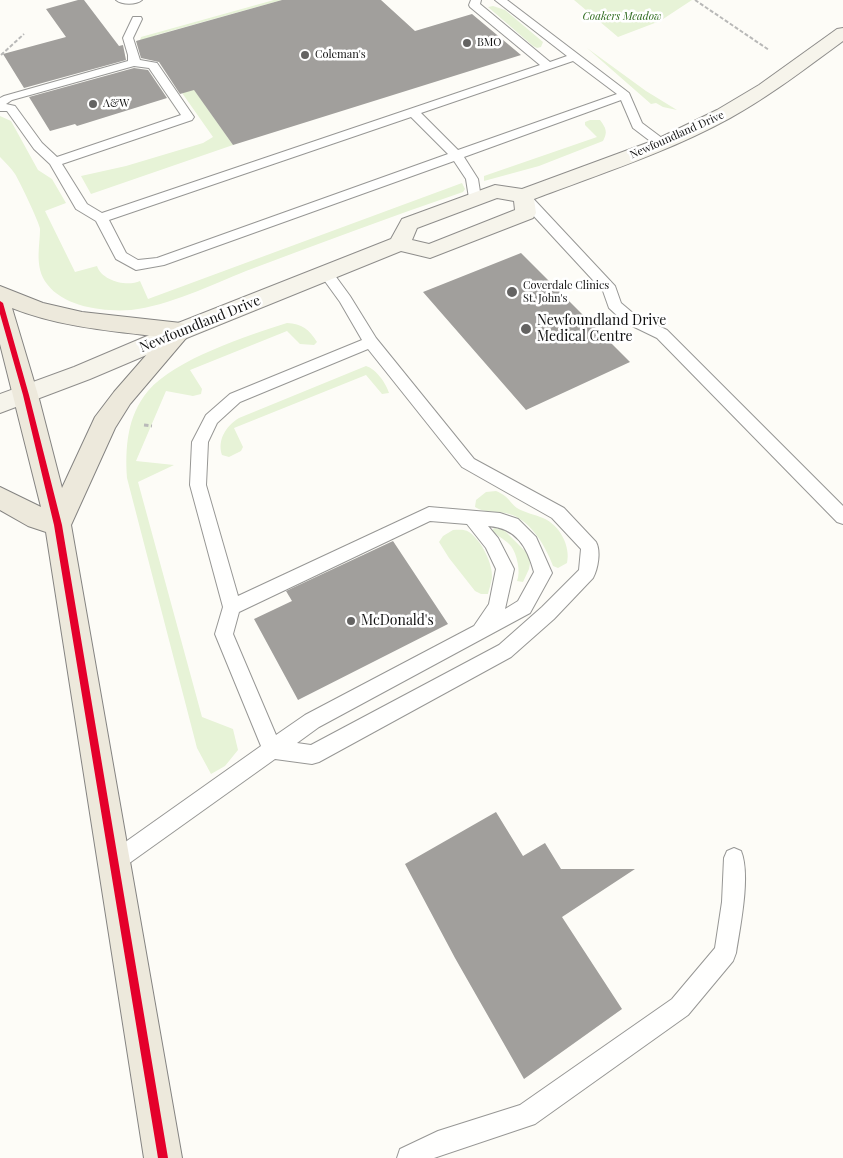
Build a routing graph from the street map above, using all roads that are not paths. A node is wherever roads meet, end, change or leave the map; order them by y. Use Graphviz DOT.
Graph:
graph roads {
  1 [pos="121,0"];
  2 [pos="137,0"];
  3 [pos="476,0"];
  4 [pos="500,0"];
  5 [pos="137,19"];
  6 [pos="843,34"];
  7 [pos="575,57"];
  8 [pos="134,64"];
  9 [pos="548,66"];
  10 [pos="625,94"];
  11 [pos="3,103"];
  12 [pos="413,112"];
  13 [pos="172,123"];
  14 [pos="662,144"];
  15 [pos="456,155"];
  16 [pos="55,162"];
  17 [pos="523,196"];
  18 [pos="475,198"];
  19 [pos="101,218"];
  20 [pos="399,244"];
  21 [pos="326,273"];
  22 [pos="0,294"];
  23 [pos="0,302"];
  24 [pos="181,331"];
  25 [pos="371,342"];
  26 [pos="26,395"];
  27 [pos="0,404"];
  28 [pos="0,497"];
  29 [pos="843,517"];
  30 [pos="472,518"];
  31 [pos="58,525"];
  32 [pos="232,607"];
  33 [pos="480,632"];
  34 [pos="272,749"];
  35 [pos="734,858"];
  36 [pos="114,862"];
  37 [pos="163,1158"];
  38 [pos="409,1158"];
  1 -- 2 [label="lane"];
  3 -- 9 [label="lane"];
  4 -- 7 [label="lane"];
  5 -- 8 [label="lane"];
  6 -- 14 [label="street, Newfoundland Drive"];
  7 -- 9 [label="lane"];
  7 -- 10 [label="lane"];
  8 -- 11 [label="lane"];
  8 -- 13 [label="lane"];
  9 -- 12 [label="lane"];
  10 -- 14 [label="lane"];
  10 -- 15 [label="lane"];
  11 -- 13 [label="lane"];
  11 -- 16 [label="lane"];
  12 -- 15 [label="lane"];
  12 -- 19 [label="lane"];
  13 -- 16 [label="lane"];
  14 -- 17 [label="street, Newfoundland Drive"];
  15 -- 18 [label="lane"];
  15 -- 19 [label="lane"];
  16 -- 19 [label="lane"];
  17 -- 18 [label="street"];
  17 -- 20 [label="street"];
  17 -- 29 [label="lane"];
  18 -- 20 [label="street"];
  20 -- 21 [label="street, Newfoundland Drive"];
  21 -- 24 [label="street, Newfoundland Drive"];
  21 -- 25 [label="lane"];
  22 -- 24 [label="main road"];
  23 -- 26 [label="main road"];
  24 -- 26 [label="street, Newfoundland Drive"];
  24 -- 31 [label="main road"];
  25 -- 32 [label="lane"];
  25 -- 34 [label="lane"];
  26 -- 27 [label="street, Newfoundland Drive"];
  26 -- 31 [label="main road"];
  28 -- 31 [label="main road"];
  30 -- 32 [label="lane"];
  30 -- 33 [label="lane"];
  30 -- 33 [label="lane"];
  31 -- 36 [label="main road"];
  32 -- 34 [label="lane"];
  33 -- 34 [label="lane"];
  34 -- 36 [label="lane"];
  35 -- 38 [label="lane"];
  36 -- 37 [label="main road"];
}
